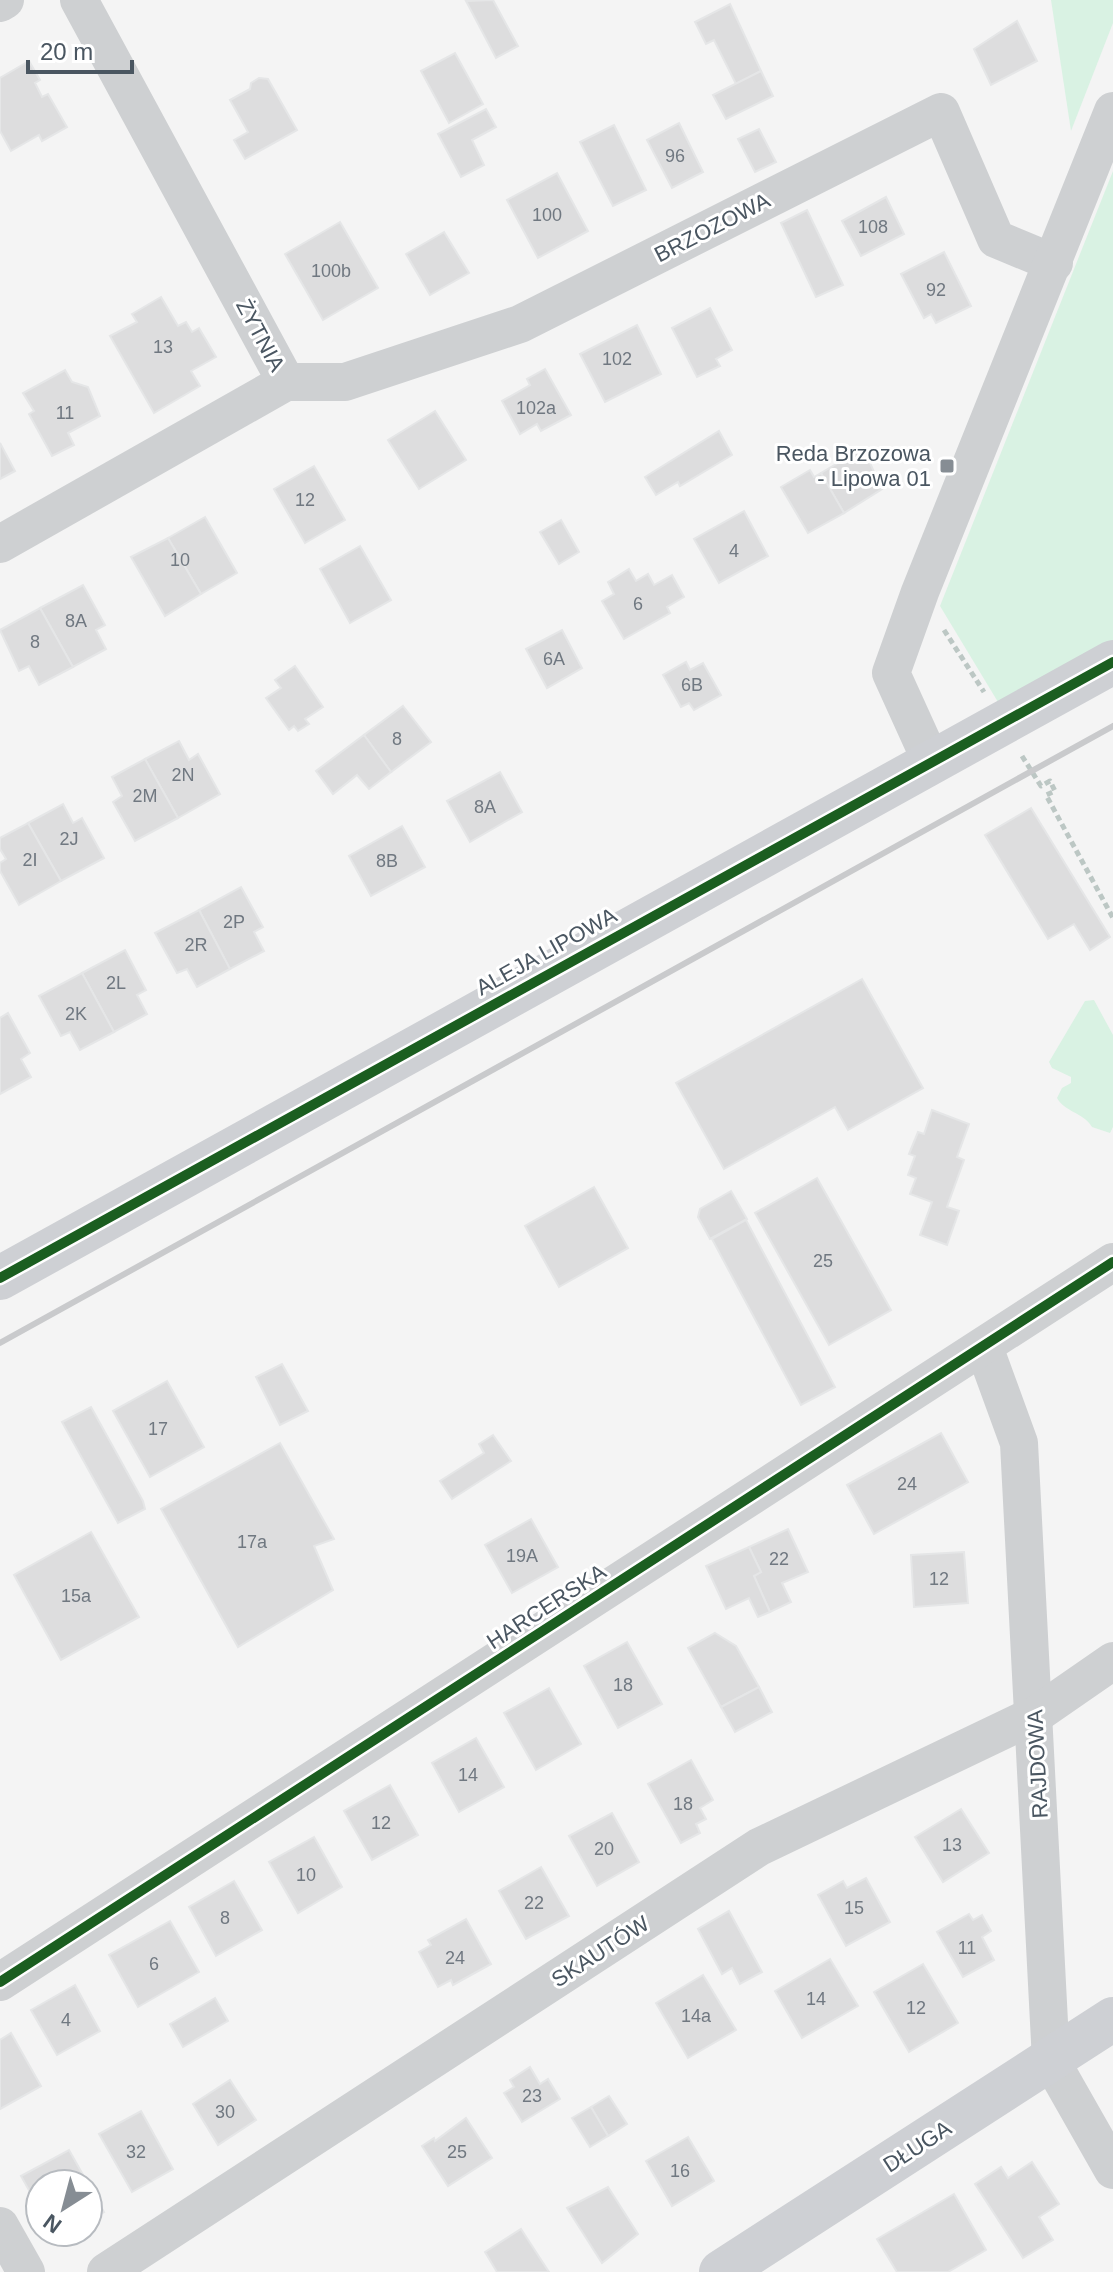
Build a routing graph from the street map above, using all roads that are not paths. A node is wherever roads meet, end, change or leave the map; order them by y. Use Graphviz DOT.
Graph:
graph roads {
  1 [pos="79,0"];
  2 [pos="1113,111"];
  3 [pos="1054,263"];
  4 [pos="286,382"];
  5 [pos="0,544"];
  6 [pos="1113,662"];
  7 [pos="931,761"];
  8 [pos="1113,1262"];
  9 [pos="0,1278"];
  10 [pos="984,1347"];
  11 [pos="1113,1661"];
  12 [pos="1035,1715"];
  13 [pos="0,1982"];
  14 [pos="1113,2019"];
  15 [pos="1051,2061"];
  16 [pos="1113,2170"];
  17 [pos="0,2226"];
  18 [pos="26,2272"];
  19 [pos="106,2272"];
  20 [pos="721,2272"];
  1 -- 4 [label="street, ŻYTNIA"];
  2 -- 3 [label="street"];
  3 -- 4 [label="street, BRZOZOWA"];
  3 -- 7 [label="street"];
  4 -- 5 [label="street, ŻYTNIA"];
  6 -- 7 [label="street, ALEJA LIPOWA"];
  7 -- 9 [label="street, ALEJA LIPOWA"];
  8 -- 10 [label="street, HARCERSKA"];
  10 -- 12 [label="street, RAJDOWA"];
  10 -- 13 [label="street, HARCERSKA"];
  11 -- 12 [label="street, SKAUTÓW"];
  12 -- 15 [label="street, RAJDOWA"];
  12 -- 19 [label="street, SKAUTÓW"];
  14 -- 15 [label="street, DŁUGA"];
  15 -- 16 [label="street, RAJDOWA"];
  15 -- 20 [label="street, DŁUGA"];
  17 -- 18 [label="street"];
}
